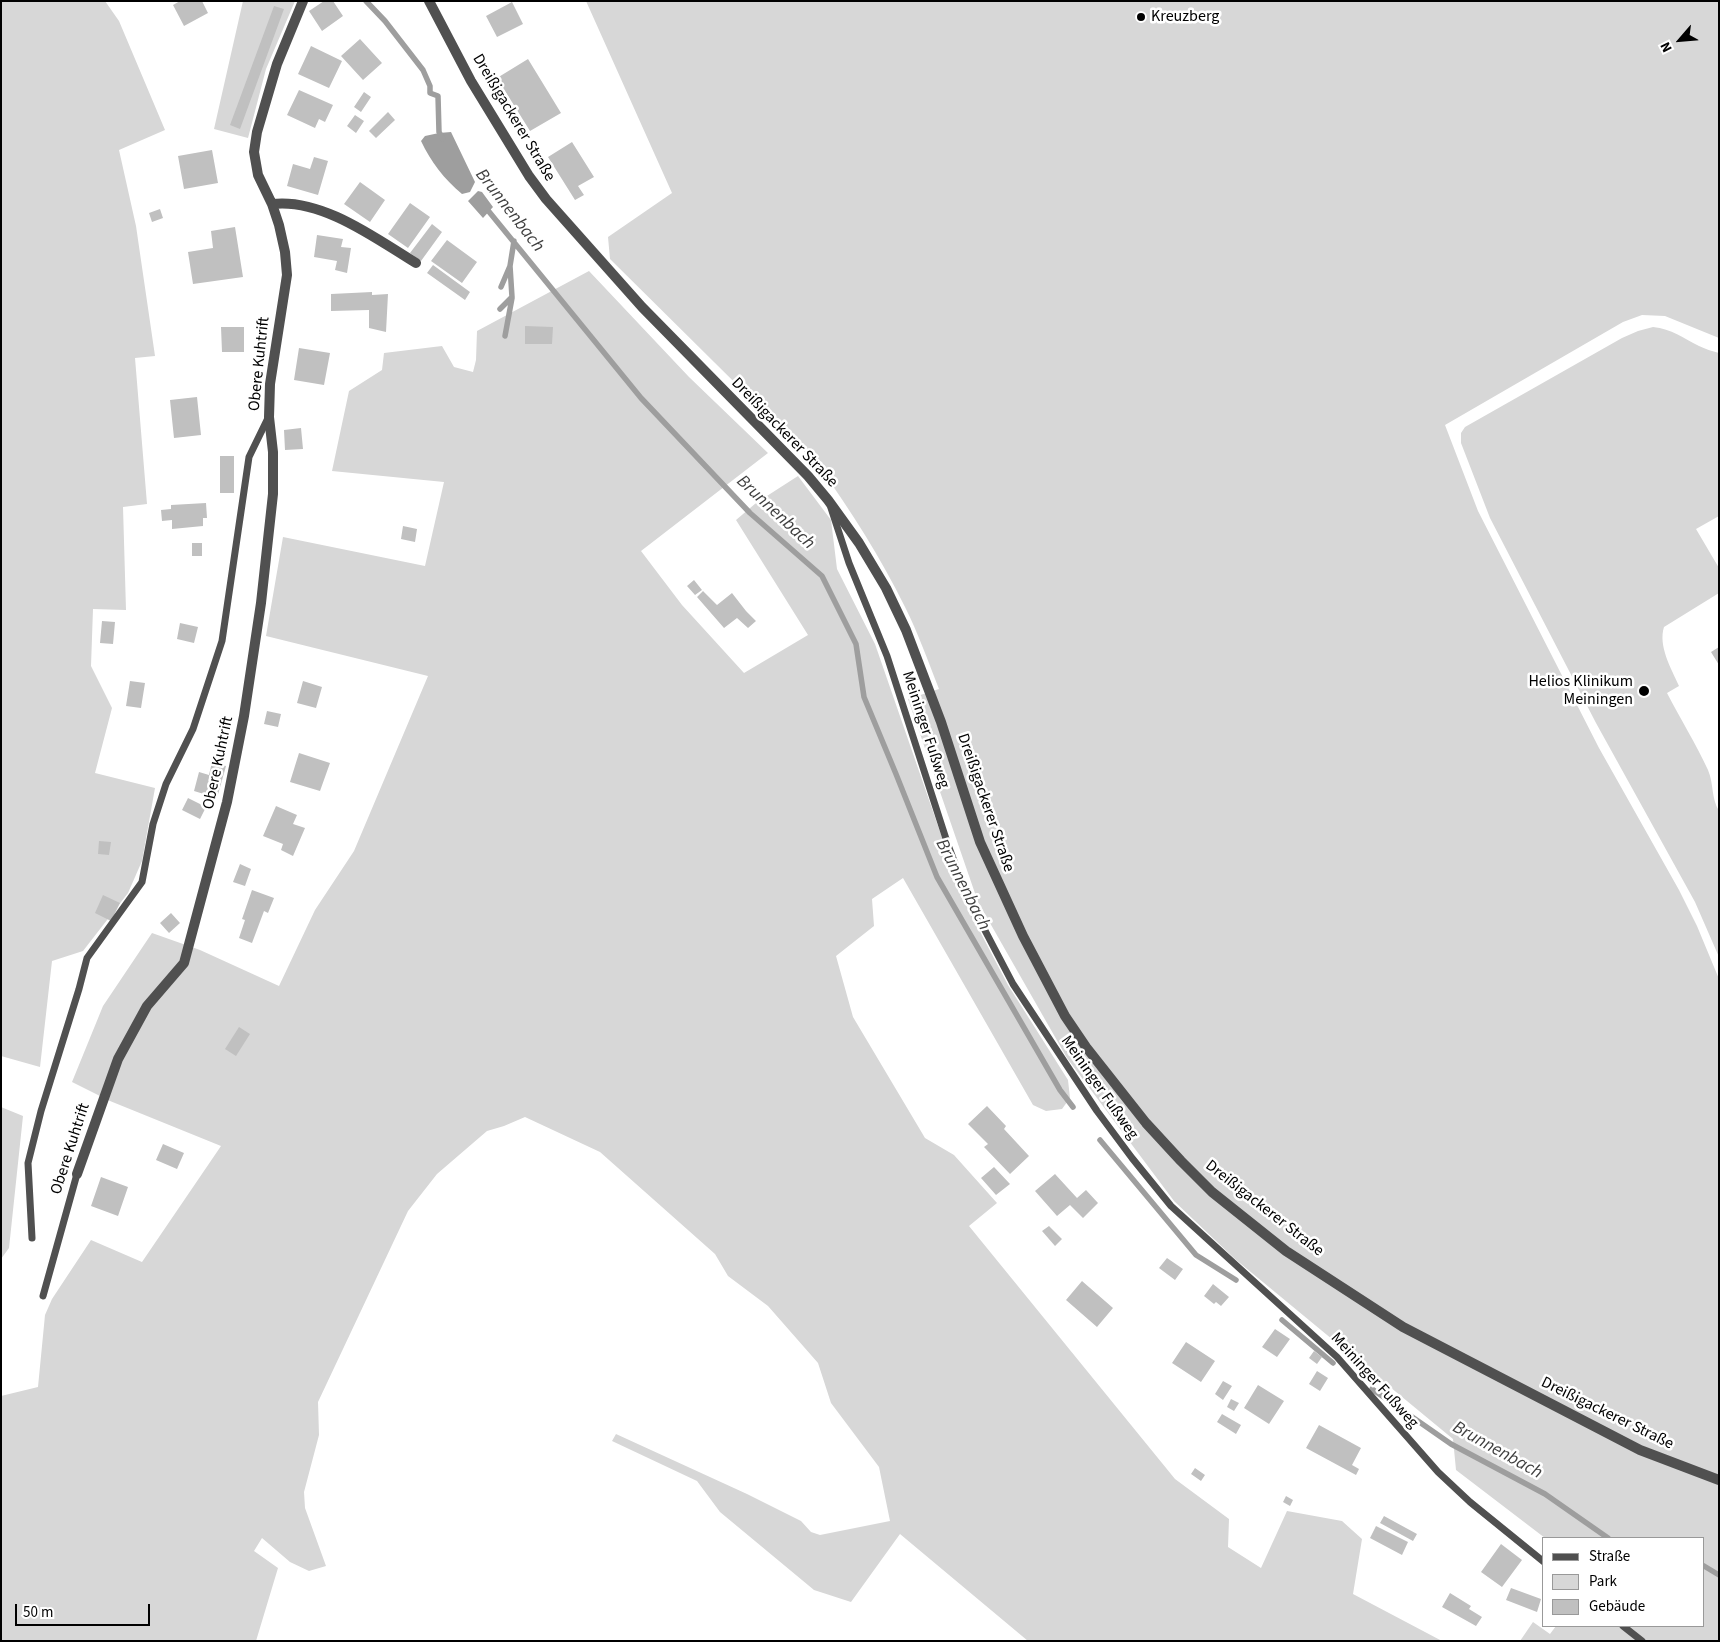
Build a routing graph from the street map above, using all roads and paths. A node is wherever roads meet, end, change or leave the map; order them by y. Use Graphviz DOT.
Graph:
graph roads {
  1 [pos="304,1"];
  2 [pos="429,1"];
  3 [pos="272,204"];
  4 [pos="416,263"];
  5 [pos="269,417"];
  6 [pos="828,500"];
  7 [pos="77,1174"];
  8 [pos="32,1238"];
  9 [pos="42,1296"];
  10 [pos="1719,1480"];
  11 [pos="1542,1560"];
  12 [pos="1624,1627"];
  13 [pos="1642,1641"];
  1 -- 3 [label="street, Obere Kuhtrift"];
  2 -- 6 [label="street, Dreißigackerer Straße"];
  3 -- 4 [label="street"];
  3 -- 5 [label="street, Obere Kuhtrift"];
  5 -- 7 [label="street, Obere Kuhtrift"];
  5 -- 8 [label="lane"];
  6 -- 10 [label="street, Dreißigackerer Straße"];
  6 -- 11 [label="lane, Meininger Fußweg"];
  7 -- 9 [label="lane, Obere Kuhtrift"];
  12 -- 13 [label="lane"];
}
